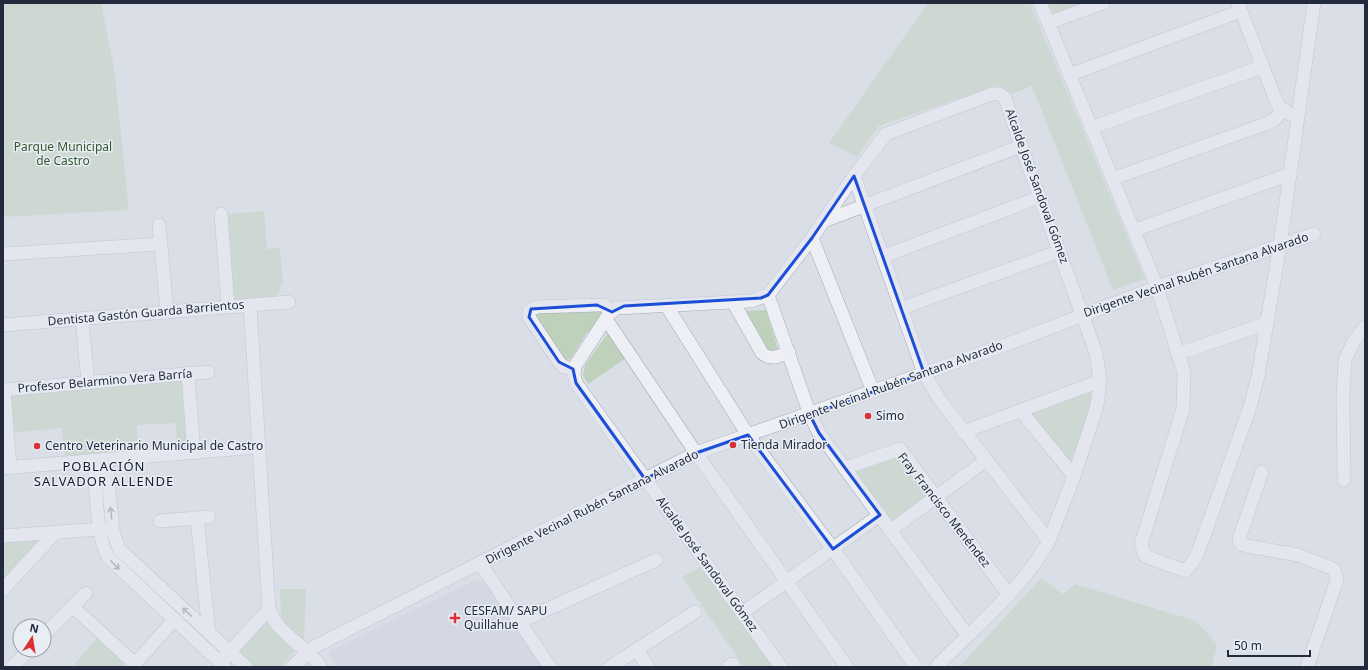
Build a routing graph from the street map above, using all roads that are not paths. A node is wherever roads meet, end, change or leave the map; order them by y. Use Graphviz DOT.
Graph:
graph roads {
  1 [pos="1040,3"];
  2 [pos="1103,3"];
  3 [pos="1314,3"];
  4 [pos="1240,7"];
  5 [pos="1048,22"];
  6 [pos="1262,67"];
  7 [pos="1069,75"];
  8 [pos="1283,110"];
  9 [pos="1297,117"];
  10 [pos="1090,128"];
  11 [pos="1020,146"];
  12 [pos="1290,174"];
  13 [pos="854,176"];
  14 [pos="1112,179"];
  15 [pos="1040,197"];
  16 [pos="865,205"];
  17 [pos="221,214"];
  18 [pos="824,221"];
  19 [pos="159,225"];
  20 [pos="1135,230"];
  21 [pos="1314,234"];
  22 [pos="812,238"];
  23 [pos="161,244"];
  24 [pos="1280,245"];
  25 [pos="1060,251"];
  26 [pos="3,254"];
  27 [pos="884,256"];
  28 [pos="1157,287"];
  29 [pos="768,294"];
  30 [pos="290,302"];
  31 [pos="733,302"];
  32 [pos="666,304"];
  33 [pos="250,305"];
  34 [pos="228,307"];
  35 [pos="902,308"];
  36 [pos="167,312"];
  37 [pos="1083,314"];
  38 [pos="609,315"];
  39 [pos="82,319"];
  40 [pos="1267,323"];
  41 [pos="3,325"];
  42 [pos="1365,328"];
  43 [pos="788,352"];
  44 [pos="1178,354"];
  45 [pos="574,370"];
  46 [pos="208,372"];
  47 [pos="924,373"];
  48 [pos="188,374"];
  49 [pos="1100,381"];
  50 [pos="88,382"];
  51 [pos="3,390"];
  52 [pos="873,392"];
  53 [pos="1021,410"];
  54 [pos="810,414"];
  55 [pos="963,432"];
  56 [pos="748,435"];
  57 [pos="258,448"];
  58 [pos="194,453"];
  59 [pos="696,453"];
  60 [pos="100,460"];
  61 [pos="985,460"];
  62 [pos="6,468"];
  63 [pos="845,468"];
  64 [pos="1262,472"];
  65 [pos="1074,476"];
  66 [pos="644,479"];
  67 [pos="1344,480"];
  68 [pos="935,496"];
  69 [pos="880,515"];
  70 [pos="160,521"];
  71 [pos="100,528"];
  72 [pos="891,530"];
  73 [pos="56,532"];
  74 [pos="3,536"];
  75 [pos="1049,541"];
  76 [pos="832,549"];
  77 [pos="656,560"];
  78 [pos="480,563"];
  79 [pos="787,581"];
  80 [pos="3,589"];
  81 [pos="86,593"];
  82 [pos="1009,594"];
  83 [pos="72,606"];
  84 [pos="270,609"];
  85 [pos="695,612"];
  86 [pos="742,613"];
  87 [pos="174,620"];
  88 [pos="519,622"];
  89 [pos="52,627"];
  90 [pos="209,633"];
  91 [pos="967,635"];
  92 [pos="637,650"];
  93 [pos="230,652"];
  94 [pos="307,652"];
  95 [pos="21,658"];
  96 [pos="134,665"];
  97 [pos="220,665"];
  98 [pos="12,667"];
  99 [pos="246,667"];
  100 [pos="292,667"];
  101 [pos="321,667"];
  102 [pos="550,667"];
  103 [pos="610,667"];
  104 [pos="648,667"];
  105 [pos="781,667"];
  106 [pos="847,667"];
  107 [pos="916,667"];
  108 [pos="936,667"];
  109 [pos="1307,667"];
  1 -- 5 [label="street"];
  2 -- 5 [label="street"];
  3 -- 9 [label="street"];
  4 -- 6 [label="street"];
  4 -- 7 [label="street"];
  5 -- 7 [label="street"];
  6 -- 8 [label="street"];
  6 -- 10 [label="street"];
  7 -- 10 [label="street"];
  8 -- 9 [label="street"];
  8 -- 14 [label="street"];
  9 -- 12 [label="street"];
  10 -- 14 [label="street"];
  11 -- 13 [label="street, Alcalde José Sandoval Gómez"];
  11 -- 15 [label="street, Alcalde José Sandoval Gómez"];
  11 -- 16 [label="street"];
  12 -- 20 [label="street"];
  12 -- 24 [label="street"];
  13 -- 16 [label="street"];
  13 -- 18 [label="street, Alcalde José Sandoval Gómez"];
  14 -- 20 [label="street"];
  15 -- 25 [label="street, Alcalde José Sandoval Gómez"];
  15 -- 27 [label="street"];
  16 -- 18 [label="street"];
  16 -- 27 [label="street"];
  17 -- 34 [label="street"];
  18 -- 22 [label="street, Alcalde José Sandoval Gómez"];
  19 -- 23 [label="street"];
  20 -- 28 [label="street"];
  21 -- 24 [label="street, Dirigente Vecinal Rubén Santana Alvarado"];
  22 -- 29 [label="street, Alcalde José Sandoval Gómez"];
  22 -- 52 [label="street"];
  23 -- 26 [label="street"];
  23 -- 36 [label="street"];
  24 -- 28 [label="street, Dirigente Vecinal Rubén Santana Alvarado"];
  24 -- 40 [label="street"];
  25 -- 35 [label="street"];
  25 -- 37 [label="street, Alcalde José Sandoval Gómez"];
  27 -- 35 [label="street"];
  28 -- 37 [label="street, Dirigente Vecinal Rubén Santana Alvarado"];
  28 -- 44 [label="street"];
  29 -- 31 [label="street"];
  29 -- 43 [label="street"];
  30 -- 33 [label="street, Dentista Gastón Guarda Barrientos"];
  31 -- 32 [label="street"];
  31 -- 43 [label="street"];
  32 -- 38 [label="street"];
  32 -- 56 [label="street"];
  33 -- 34 [label="street, Dentista Gastón Guarda Barrientos"];
  33 -- 57 [label="street"];
  34 -- 36 [label="street, Dentista Gastón Guarda Barrientos"];
  35 -- 47 [label="street"];
  36 -- 39 [label="street, Dentista Gastón Guarda Barrientos"];
  37 -- 47 [label="street, Dirigente Vecinal Rubén Santana Alvarado"];
  37 -- 49 [label="street, Alcalde José Sandoval Gómez"];
  38 -- 45 [label="street"];
  38 -- 45 [label="street"];
  38 -- 59 [label="street"];
  39 -- 41 [label="street, Dentista Gastón Guarda Barrientos"];
  39 -- 50 [label="street"];
  40 -- 44 [label="street"];
  40 -- 44 [label="street"];
  42 -- 67 [label="street"];
  43 -- 54 [label="street"];
  45 -- 66 [label="street, Alcalde José Sandoval Gómez"];
  46 -- 48 [label="street, Profesor Belarmino Vera Barría"];
  47 -- 52 [label="street, Dirigente Vecinal Rubén Santana Alvarado"];
  47 -- 55 [label="street"];
  48 -- 50 [label="street, Profesor Belarmino Vera Barría"];
  48 -- 58 [label="street"];
  49 -- 53 [label="street"];
  49 -- 65 [label="street, Alcalde José Sandoval Gómez"];
  50 -- 51 [label="street, Profesor Belarmino Vera Barría"];
  51 -- 62 [label="street"];
  52 -- 54 [label="street, Dirigente Vecinal Rubén Santana Alvarado"];
  53 -- 55 [label="street"];
  53 -- 65 [label="street"];
  54 -- 56 [label="street, Dirigente Vecinal Rubén Santana Alvarado"];
  54 -- 63 [label="street"];
  55 -- 61 [label="street"];
  56 -- 59 [label="street, Dirigente Vecinal Rubén Santana Alvarado"];
  56 -- 76 [label="street"];
  57 -- 58 [label="street"];
  57 -- 84 [label="street"];
  58 -- 60 [label="street"];
  59 -- 66 [label="street, Dirigente Vecinal Rubén Santana Alvarado"];
  59 -- 79 [label="street"];
  60 -- 62 [label="street"];
  60 -- 71 [label="street"];
  90 -- 60 [label="street, one-way"];
  61 -- 68 [label="street"];
  61 -- 75 [label="street"];
  63 -- 68 [label="street, Fray Francisco Menéndez"];
  63 -- 69 [label="street"];
  64 -- 109 [label="street"];
  65 -- 75 [label="street, Alcalde José Sandoval Gómez"];
  66 -- 78 [label="street, Dirigente Vecinal Rubén Santana Alvarado"];
  66 -- 86 [label="street, Alcalde José Sandoval Gómez"];
  68 -- 72 [label="street"];
  68 -- 82 [label="street, Fray Francisco Menéndez"];
  69 -- 72 [label="street"];
  69 -- 76 [label="street"];
  70 -- 90 [label="street"];
  71 -- 73 [label="street"];
  71 -- 87 [label="street, one-way"];
  72 -- 91 [label="street"];
  73 -- 74 [label="street"];
  73 -- 80 [label="street"];
  75 -- 82 [label="street, Alcalde José Sandoval Gómez"];
  76 -- 79 [label="street"];
  76 -- 107 [label="street"];
  77 -- 88 [label="street"];
  78 -- 88 [label="street"];
  78 -- 94 [label="street, Dirigente Vecinal Rubén Santana Alvarado"];
  79 -- 86 [label="street"];
  79 -- 106 [label="street"];
  81 -- 83 [label="street"];
  82 -- 91 [label="street, Alcalde José Sandoval Gómez"];
  83 -- 89 [label="street"];
  83 -- 96 [label="street"];
  84 -- 93 [label="street"];
  84 -- 94 [label="street"];
  85 -- 92 [label="street"];
  86 -- 105 [label="street, Alcalde José Sandoval Gómez"];
  87 -- 96 [label="street"];
  87 -- 97 [label="street"];
  88 -- 102 [label="street"];
  90 -- 93 [label="street"];
  91 -- 108 [label="street, Alcalde José Sandoval Gómez"];
  92 -- 103 [label="street"];
  92 -- 104 [label="street"];
  93 -- 97 [label="street"];
  93 -- 99 [label="street"];
  94 -- 100 [label="street, Dirigente Vecinal Rubén Santana Alvarado"];
  94 -- 101 [label="street"];
  95 -- 98 [label="street"];
}
